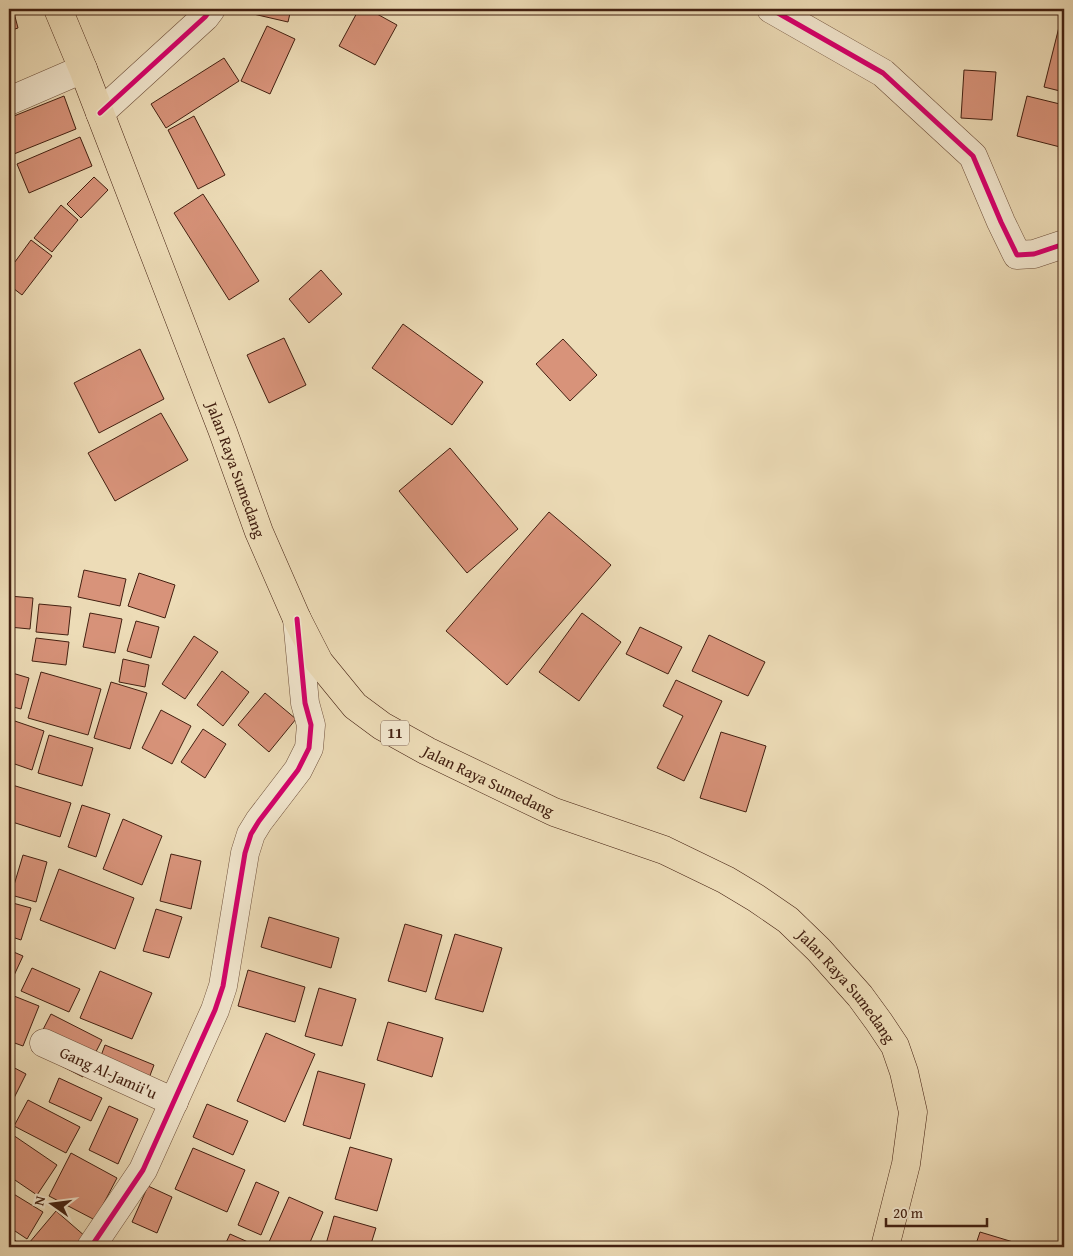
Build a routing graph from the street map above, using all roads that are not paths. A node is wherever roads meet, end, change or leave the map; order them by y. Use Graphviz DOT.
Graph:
graph roads {
  1 [pos="58,9"];
  2 [pos="211,9"];
  3 [pos="771,9"];
  4 [pos="83,69"];
  5 [pos="9,101"];
  6 [pos="100,113"];
  7 [pos="1064,244"];
  8 [pos="297,619"];
  9 [pos="44,1043"];
  10 [pos="174,1102"];
  11 [pos="90,1247"];
  12 [pos="885,1247"];
  1 -- 4 [label="highway, Jalan Raya Sumedang / 11"];
  2 -- 6 [label="street"];
  3 -- 7 [label="street"];
  4 -- 5 [label="street"];
  4 -- 6 [label="highway, Jalan Raya Sumedang / 11"];
  6 -- 8 [label="highway, Jalan Raya Sumedang / 11"];
  8 -- 10 [label="street"];
  8 -- 12 [label="highway, Jalan Raya Sumedang / 11"];
  9 -- 10 [label="street, Gang Al-Jamii'u"];
  10 -- 11 [label="street"];
}
